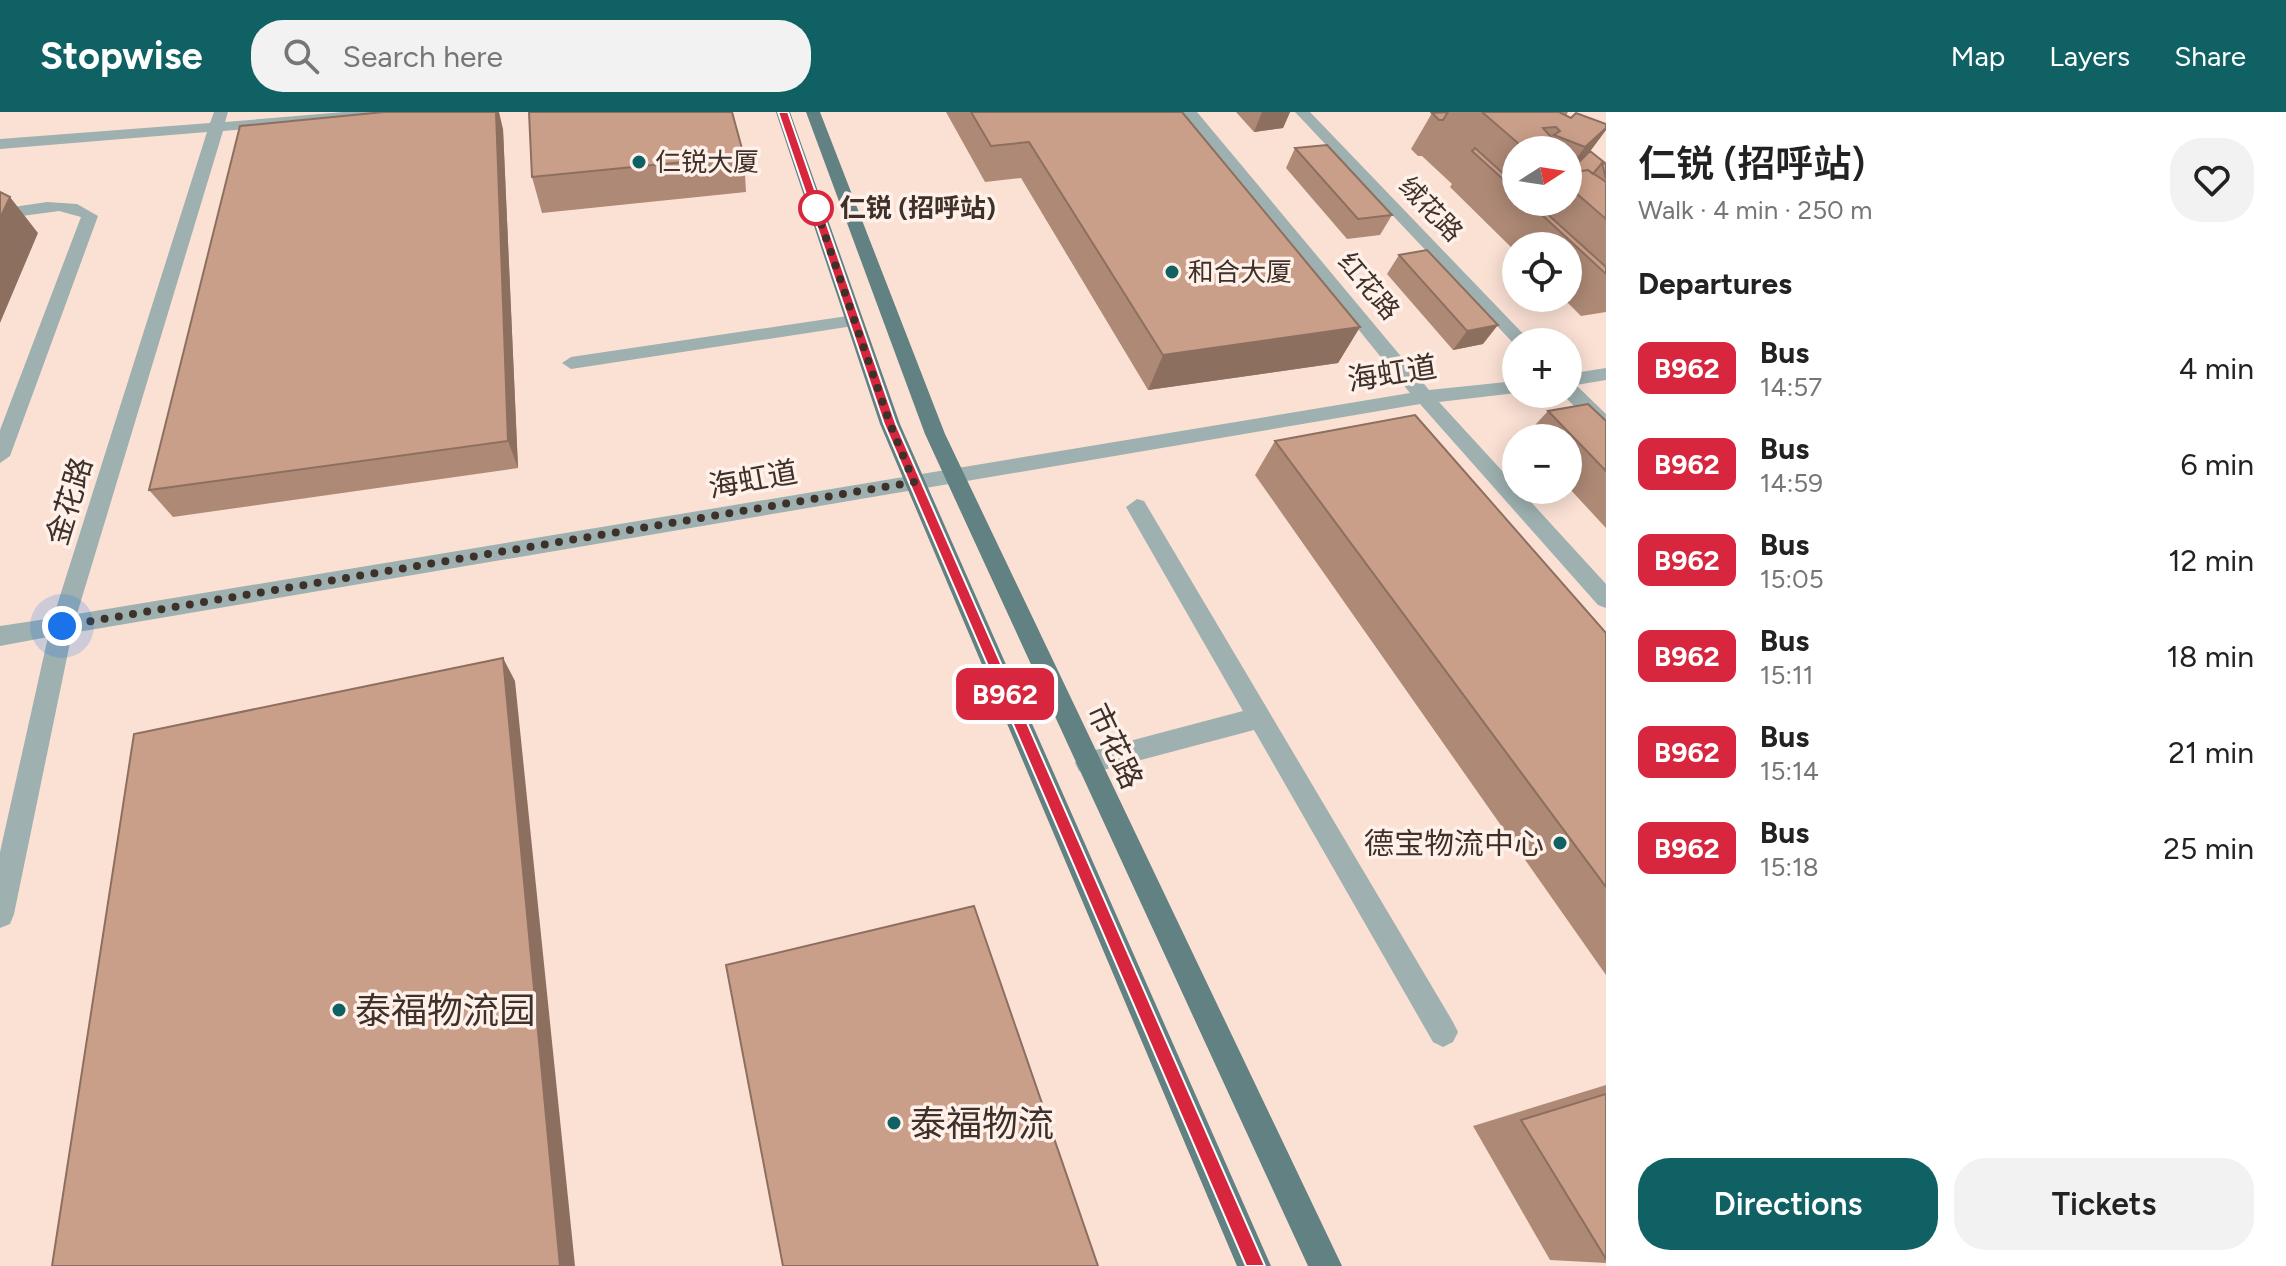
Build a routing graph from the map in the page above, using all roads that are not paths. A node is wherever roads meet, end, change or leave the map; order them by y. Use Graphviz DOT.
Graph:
graph roads {
  1 [pos="399,112"];
  2 [pos="783,112"];
  3 [pos="813,112"];
  4 [pos="1189,112"];
  5 [pos="1302,112"];
  6 [pos="218,119"];
  7 [pos="0,144"];
  8 [pos="0,214"];
  9 [pos="854,321"];
  10 [pos="1509,328"];
  11 [pos="571,363"];
  12 [pos="1606,374"];
  13 [pos="1582,378"];
  14 [pos="1502,389"];
  15 [pos="1424,397"];
  16 [pos="1582,403"];
  17 [pos="1606,426"];
  18 [pos="0,456"];
  19 [pos="954,476"];
  20 [pos="914,482"];
  21 [pos="1137,507"];
  22 [pos="1606,599"];
  23 [pos="62,626"];
  24 [pos="0,636"];
  25 [pos="1259,718"];
  26 [pos="1088,763"];
  27 [pos="0,914"];
  28 [pos="1443,1032"];
  29 [pos="1254,1266"];
  30 [pos="1325,1266"];
  1 -- 6 [label="street"];
  2 -- 9 [label="main road"];
  3 -- 19 [label="main road, 市花路"];
  4 -- 15 [label="street, 红花路"];
  5 -- 10 [label="street, 绒花路"];
  6 -- 7 [label="street"];
  6 -- 23 [label="street, 金花路"];
  8 -- 18 [label="street"];
  9 -- 11 [label="street"];
  9 -- 20 [label="main road"];
  12 -- 13 [label="street"];
  14 -- 15 [label="street, 海虹道"];
  15 -- 19 [label="street, 海虹道"];
  15 -- 22 [label="street, 红花路"];
  16 -- 17 [label="street"];
  19 -- 20 [label="street, 海虹道"];
  19 -- 26 [label="main road, 市花路"];
  20 -- 23 [label="street, 海虹道"];
  20 -- 29 [label="main road"];
  21 -- 25 [label="street"];
  23 -- 24 [label="street, 海虹道"];
  23 -- 27 [label="street, 金花路"];
  25 -- 26 [label="street"];
  25 -- 28 [label="street"];
  26 -- 30 [label="main road, 市花路"];
}
